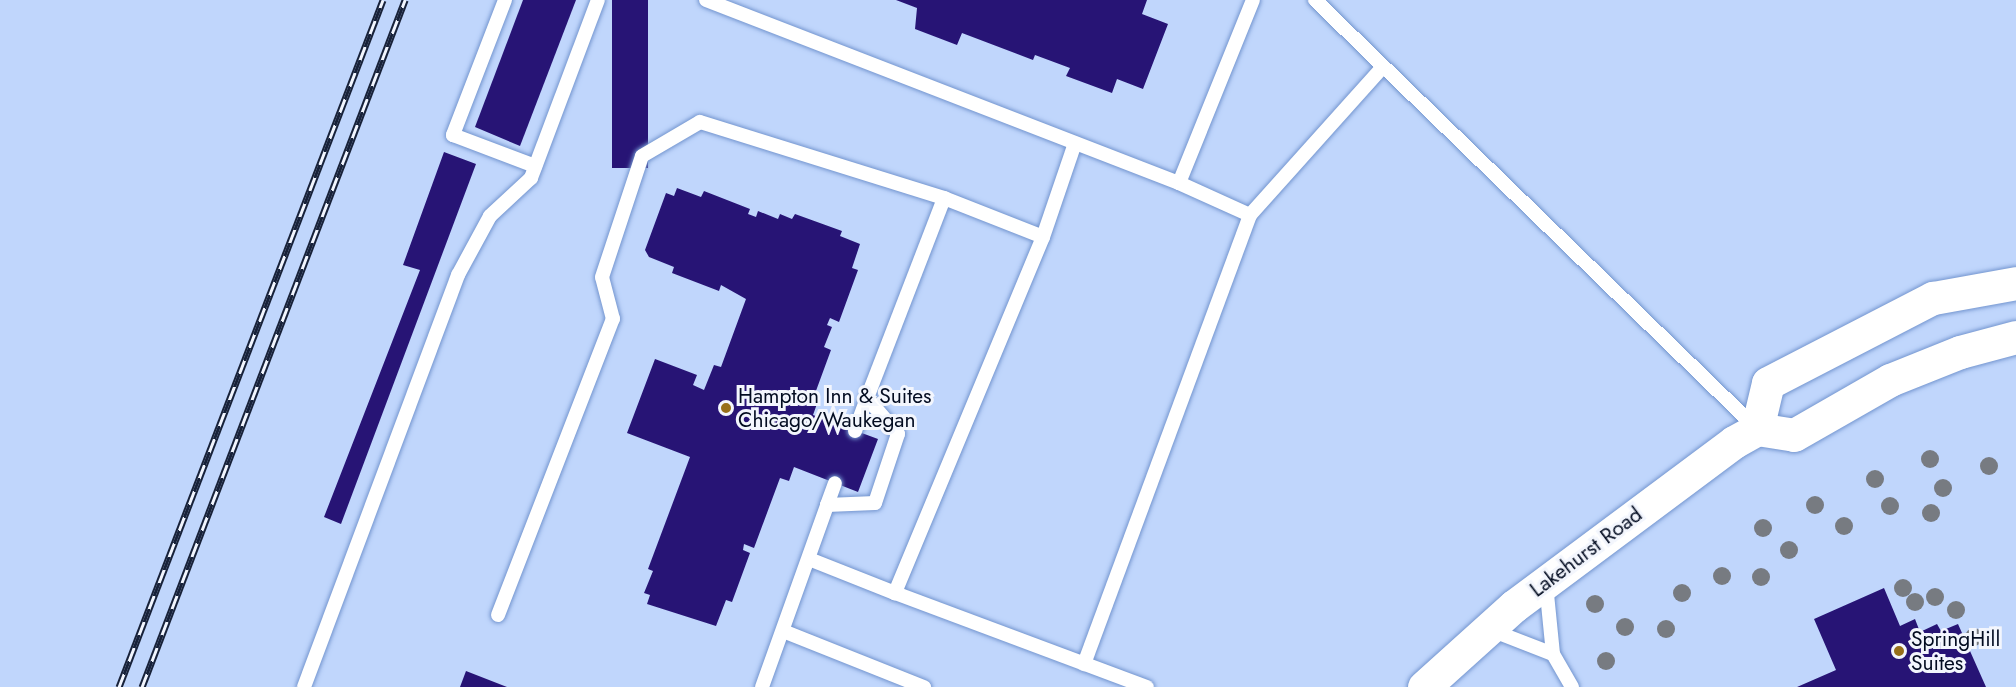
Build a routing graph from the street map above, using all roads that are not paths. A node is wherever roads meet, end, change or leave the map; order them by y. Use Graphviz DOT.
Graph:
graph roads {
  1 [pos="505,0"];
  2 [pos="598,0"];
  3 [pos="706,0"];
  4 [pos="1253,0"];
  5 [pos="1315,0"];
  6 [pos="1383,67"];
  7 [pos="1075,143"];
  8 [pos="535,166"];
  9 [pos="1179,183"];
  10 [pos="944,198"];
  11 [pos="1250,215"];
  12 [pos="1043,237"];
  13 [pos="2016,265"];
  14 [pos="2016,283"];
  15 [pos="1933,298"];
  16 [pos="2016,337"];
  17 [pos="867,398"];
  18 [pos="1757,429"];
  19 [pos="855,431"];
  20 [pos="836,483"];
  21 [pos="827,505"];
  22 [pos="809,560"];
  23 [pos="1546,582"];
  24 [pos="895,594"];
  25 [pos="498,615"];
  26 [pos="1489,629"];
  27 [pos="783,631"];
  28 [pos="1553,654"];
  29 [pos="1084,664"];
  30 [pos="304,687"];
  31 [pos="762,687"];
  32 [pos="924,687"];
  33 [pos="1147,687"];
  34 [pos="1424,687"];
  35 [pos="1572,687"];
  1 -- 8 [label="lane"];
  2 -- 8 [label="lane"];
  3 -- 7 [label="lane"];
  4 -- 9 [label="lane"];
  5 -- 6 [label="lane"];
  6 -- 11 [label="lane"];
  6 -- 18 [label="lane"];
  7 -- 9 [label="lane"];
  7 -- 12 [label="lane"];
  8 -- 30 [label="lane"];
  9 -- 11 [label="lane"];
  10 -- 12 [label="lane"];
  10 -- 17 [label="lane"];
  10 -- 25 [label="lane"];
  11 -- 29 [label="lane"];
  12 -- 24 [label="lane"];
  13 -- 15 [label="street"];
  14 -- 15 [label="street"];
  15 -- 18 [label="street"];
  16 -- 18 [label="street"];
  17 -- 19 [label="lane"];
  17 -- 21 [label="lane"];
  18 -- 23 [label="street, Lakehurst Road"];
  20 -- 21 [label="lane"];
  21 -- 22 [label="lane"];
  22 -- 24 [label="lane"];
  22 -- 27 [label="lane"];
  23 -- 26 [label="street, Lakehurst Road"];
  23 -- 28 [label="lane"];
  24 -- 29 [label="lane"];
  26 -- 28 [label="lane"];
  26 -- 34 [label="street, Lakehurst Road"];
  27 -- 31 [label="lane"];
  27 -- 32 [label="lane"];
  28 -- 35 [label="lane"];
  29 -- 33 [label="lane"];
}
